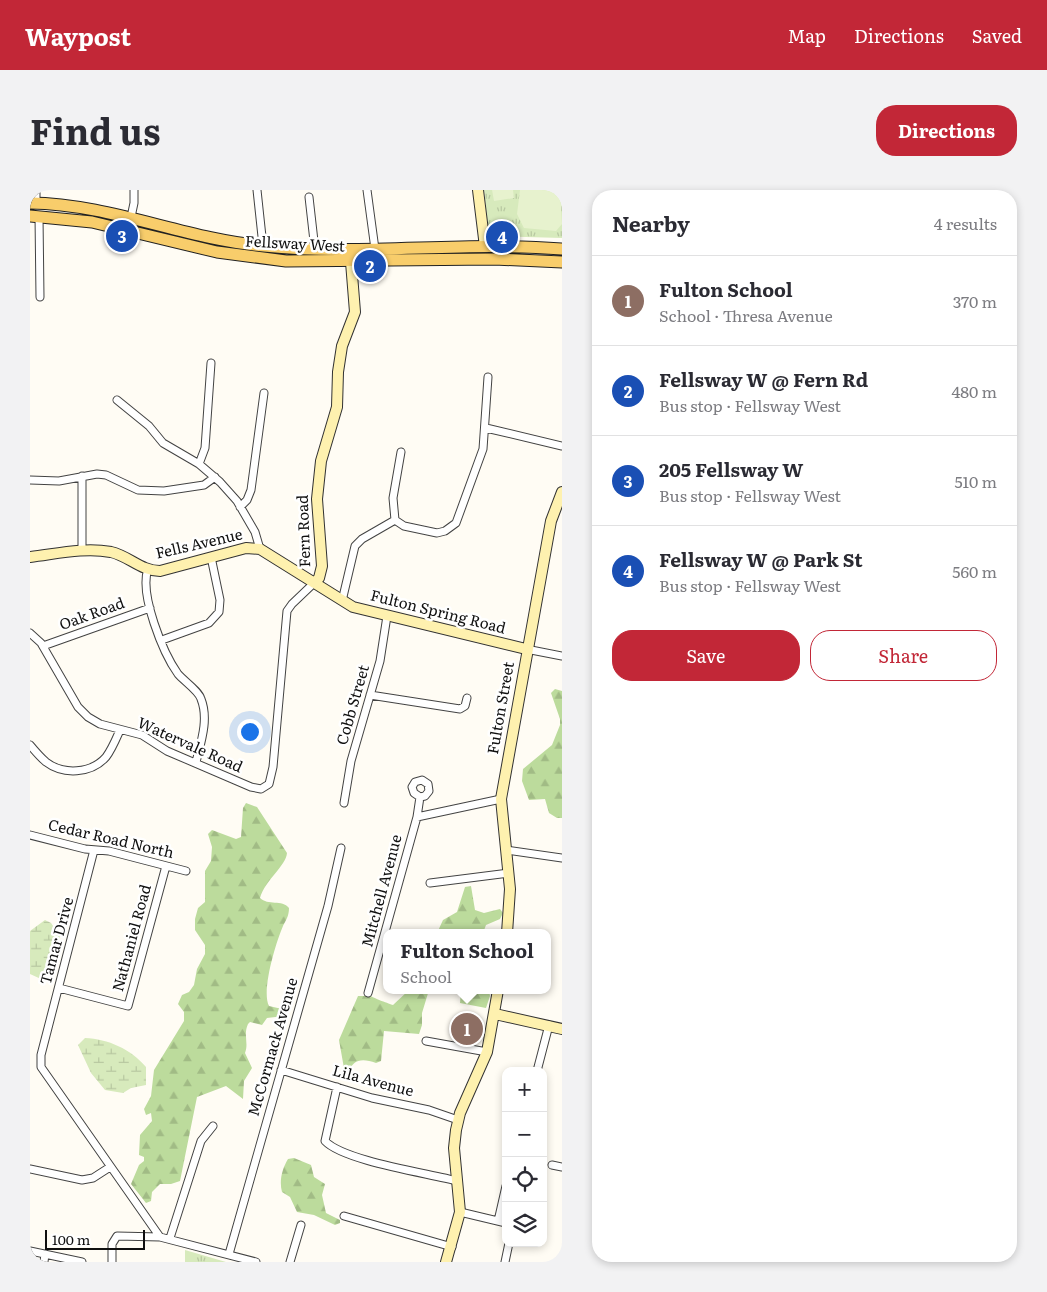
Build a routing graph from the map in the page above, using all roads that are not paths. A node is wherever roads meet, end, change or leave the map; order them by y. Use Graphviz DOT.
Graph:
graph roads {
  1 [pos="36,190"];
  2 [pos="134,190"];
  3 [pos="257,190"];
  4 [pos="367,190"];
  5 [pos="478,190"];
  6 [pos="309,197"];
  7 [pos="33,204"];
  8 [pos="35,216"];
  9 [pos="131,217"];
  10 [pos="263,246"];
  11 [pos="485,247"];
  12 [pos="375,249"];
  13 [pos="562,249"];
  14 [pos="315,250"];
  15 [pos="351,262"];
  16 [pos="562,262"];
  17 [pos="40,297"];
  18 [pos="211,363"];
  19 [pos="488,377"];
  20 [pos="264,393"];
  21 [pos="117,400"];
  22 [pos="486,428"];
  23 [pos="562,446"];
  24 [pos="400,452"];
  25 [pos="199,464"];
  26 [pos="82,476"];
  27 [pos="215,477"];
  28 [pos="30,480"];
  29 [pos="562,492"];
  30 [pos="240,507"];
  31 [pos="395,520"];
  32 [pos="260,549"];
  33 [pos="82,550"];
  34 [pos="30,557"];
  35 [pos="211,557"];
  36 [pos="148,570"];
  37 [pos="314,583"];
  38 [pos="342,601"];
  39 [pos="150,608"];
  40 [pos="387,616"];
  41 [pos="30,633"];
  42 [pos="162,640"];
  43 [pos="43,646"];
  44 [pos="526,649"];
  45 [pos="562,656"];
  46 [pos="370,695"];
  47 [pos="467,698"];
  48 [pos="120,730"];
  49 [pos="30,745"];
  50 [pos="196,762"];
  51 [pos="264,788"];
  52 [pos="420,797"];
  53 [pos="501,799"];
  54 [pos="344,803"];
  55 [pos="417,817"];
  56 [pos="30,834"];
  57 [pos="341,848"];
  58 [pos="94,850"];
  59 [pos="506,850"];
  60 [pos="562,858"];
  61 [pos="166,866"];
  62 [pos="186,871"];
  63 [pos="509,873"];
  64 [pos="430,883"];
  65 [pos="386,929"];
  66 [pos="507,929"];
  67 [pos="383,939"];
  68 [pos="59,988"];
  69 [pos="368,993"];
  70 [pos="498,994"];
  71 [pos="495,1014"];
  72 [pos="549,1025"];
  73 [pos="562,1029"];
  74 [pos="426,1042"];
  75 [pos="487,1052"];
  76 [pos="538,1067"];
  77 [pos="281,1070"];
  78 [pos="337,1086"];
  79 [pos="458,1120"];
  80 [pos="213,1126"];
  81 [pos="552,1165"];
  82 [pos="110,1167"];
  83 [pos="562,1167"];
  84 [pos="30,1169"];
  85 [pos="457,1180"];
  86 [pos="460,1212"];
  87 [pos="344,1216"];
  88 [pos="502,1222"];
  89 [pos="301,1225"];
  90 [pos="160,1237"];
  91 [pos="170,1238"];
  92 [pos="452,1247"];
  93 [pos="508,1247"];
  94 [pos="30,1251"];
  95 [pos="229,1254"];
  96 [pos="44,1258"];
  97 [pos="82,1262"];
  98 [pos="112,1262"];
  99 [pos="256,1262"];
  100 [pos="290,1262"];
  101 [pos="446,1262"];
  102 [pos="504,1262"];
  1 -- 7 [label="street"];
  2 -- 9 [label="street"];
  3 -- 10 [label="street"];
  4 -- 12 [label="street"];
  5 -- 11 [label="street"];
  6 -- 14 [label="street"];
  7 -- 9 [label="main road, Fellsway West"];
  8 -- 15 [label="main road, Fellsway West"];
  8 -- 17 [label="street"];
  9 -- 10 [label="main road, Fellsway West"];
  10 -- 14 [label="main road, Fellsway West"];
  11 -- 12 [label="main road, Fellsway West"];
  11 -- 13 [label="main road, Fellsway West"];
  12 -- 14 [label="main road, Fellsway West"];
  15 -- 16 [label="main road, Fellsway West"];
  15 -- 37 [label="street, Fern Road"];
  18 -- 25 [label="street"];
  19 -- 22 [label="street"];
  20 -- 30 [label="street"];
  21 -- 25 [label="street"];
  22 -- 23 [label="street"];
  22 -- 31 [label="street"];
  24 -- 31 [label="street"];
  25 -- 27 [label="street"];
  26 -- 27 [label="street"];
  26 -- 28 [label="street"];
  26 -- 33 [label="street"];
  27 -- 30 [label="street"];
  29 -- 44 [label="street, Fulton Street"];
  30 -- 32 [label="street"];
  31 -- 38 [label="street"];
  32 -- 35 [label="street, Fells Avenue"];
  32 -- 37 [label="street, Fulton Spring Road"];
  33 -- 34 [label="street, Fells Avenue"];
  33 -- 36 [label="street, Fells Avenue"];
  35 -- 36 [label="street, Fells Avenue"];
  35 -- 42 [label="street"];
  36 -- 39 [label="street"];
  37 -- 38 [label="street, Fulton Spring Road"];
  37 -- 51 [label="street, Fern Road"];
  38 -- 40 [label="street, Fulton Spring Road"];
  39 -- 42 [label="street"];
  39 -- 43 [label="street, Oak Road"];
  40 -- 44 [label="street, Fulton Spring Road"];
  40 -- 46 [label="street, Cobb Street"];
  41 -- 43 [label="street, Watervale Road"];
  42 -- 50 [label="street"];
  43 -- 48 [label="street, Watervale Road"];
  44 -- 45 [label="street, Fulton Spring Road"];
  44 -- 53 [label="street, Fulton Street"];
  46 -- 47 [label="street"];
  46 -- 54 [label="street, Cobb Street"];
  48 -- 49 [label="street"];
  48 -- 50 [label="street, Watervale Road"];
  50 -- 51 [label="street, Watervale Road"];
  52 -- 55 [label="street, Mitchell Avenue"];
  53 -- 55 [label="street"];
  53 -- 59 [label="street, Fulton Street"];
  55 -- 65 [label="street, Mitchell Avenue"];
  56 -- 58 [label="street, Cedar Road North"];
  57 -- 77 [label="street, McCormack Avenue"];
  58 -- 61 [label="street, Cedar Road North"];
  58 -- 68 [label="street, Tamar Drive"];
  59 -- 60 [label="street"];
  59 -- 63 [label="street, Fulton Street"];
  61 -- 62 [label="street, Cedar Road North"];
  61 -- 68 [label="street, Nathaniel Road"];
  63 -- 64 [label="street"];
  63 -- 66 [label="street, Fulton Street"];
  67 -- 69 [label="street, Mitchell Avenue"];
  68 -- 82 [label="street, Tamar Drive"];
  70 -- 71 [label="street"];
  71 -- 72 [label="street"];
  71 -- 75 [label="street"];
  72 -- 73 [label="street"];
  72 -- 76 [label="street"];
  74 -- 75 [label="street"];
  75 -- 79 [label="street"];
  77 -- 78 [label="street, Lila Avenue"];
  77 -- 95 [label="street, McCormack Avenue"];
  78 -- 79 [label="street, Lila Avenue"];
  78 -- 85 [label="street"];
  79 -- 85 [label="street"];
  80 -- 91 [label="street"];
  81 -- 83 [label="street"];
  82 -- 84 [label="street"];
  82 -- 90 [label="street, Tamar Drive"];
  85 -- 86 [label="street"];
  86 -- 88 [label="street"];
  86 -- 92 [label="street"];
  87 -- 92 [label="street"];
  89 -- 100 [label="street"];
  90 -- 91 [label="street"];
  90 -- 98 [label="street"];
  91 -- 95 [label="street"];
  92 -- 101 [label="street"];
  93 -- 102 [label="street"];
  94 -- 96 [label="street"];
  95 -- 99 [label="street"];
  96 -- 97 [label="street"];
}
